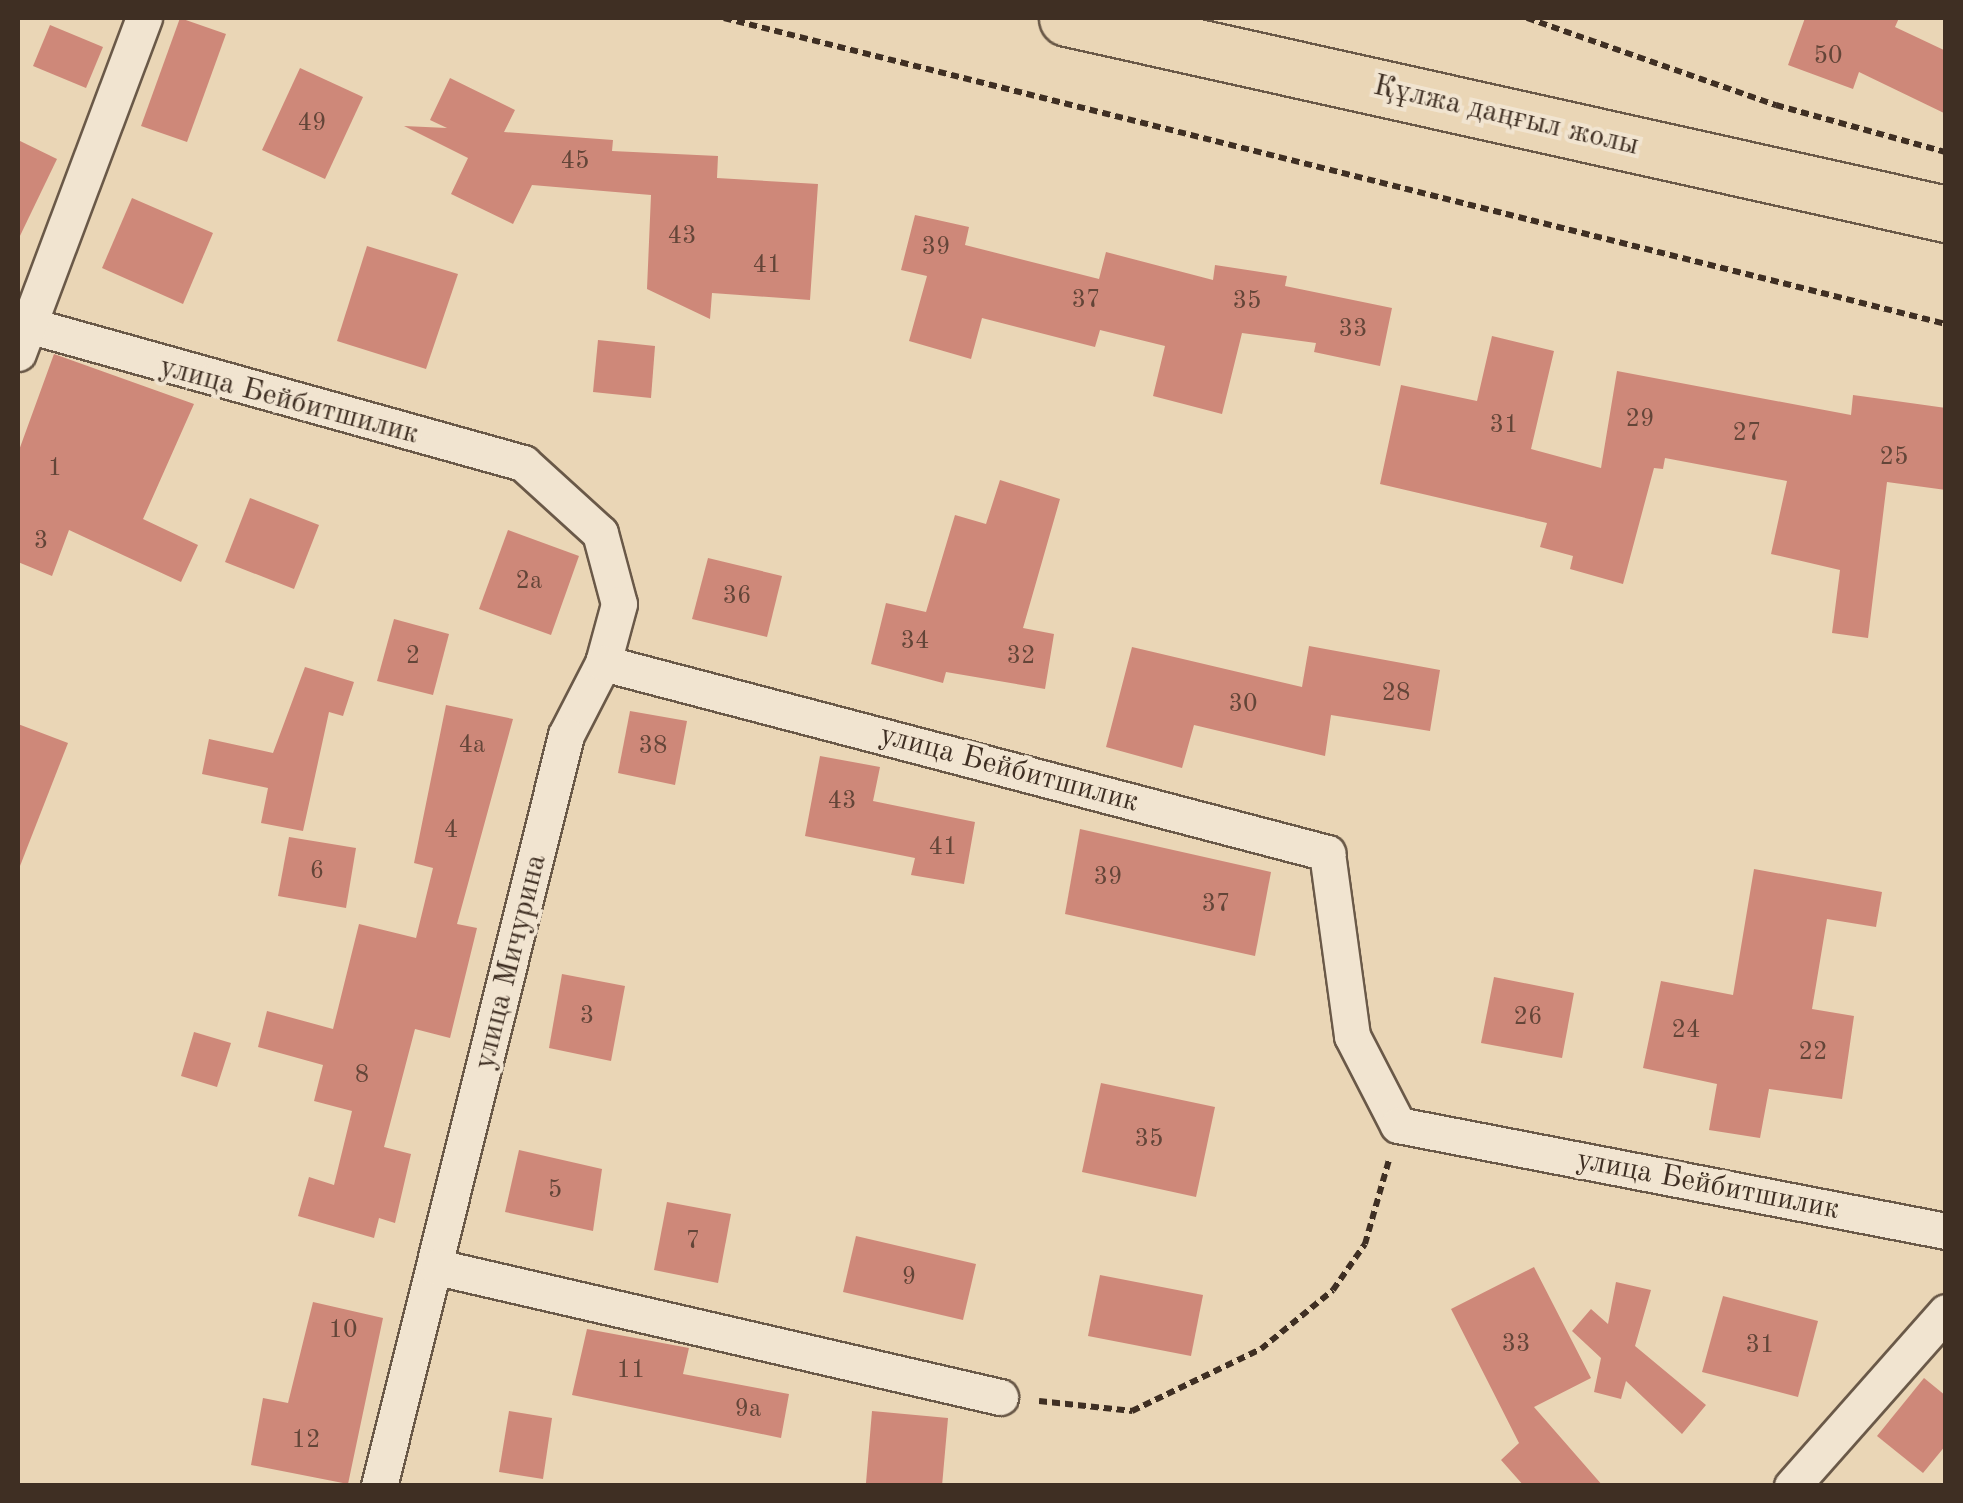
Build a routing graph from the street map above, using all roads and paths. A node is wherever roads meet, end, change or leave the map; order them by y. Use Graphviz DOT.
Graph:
graph roads {
  1 [pos="144,18"];
  2 [pos="724,18"];
  3 [pos="1067,18"];
  4 [pos="1526,18"];
  5 [pos="1946,152"];
  6 [pos="1946,214"];
  7 [pos="1946,324"];
  8 [pos="23,339"];
  9 [pos="603,662"];
  10 [pos="1398,1125"];
  11 [pos="1946,1231"];
  12 [pos="437,1267"];
  13 [pos="1946,1312"];
  14 [pos="1000,1397"];
  15 [pos="379,1486"];
  16 [pos="1792,1486"];
  1 -- 8 [label="street"];
  2 -- 7 [label="path"];
  3 -- 6 [label="main road, Құлжа даңғыл жолы"];
  4 -- 5 [label="path"];
  8 -- 9 [label="street, улица Бейбитшилик"];
  9 -- 10 [label="street, улица Бейбитшилик"];
  9 -- 12 [label="street, улица Мичурина"];
  10 -- 11 [label="street, улица Бейбитшилик"];
  10 -- 14 [label="path"];
  12 -- 14 [label="street"];
  12 -- 15 [label="street, улица Мичурина"];
  13 -- 16 [label="street"];
}
